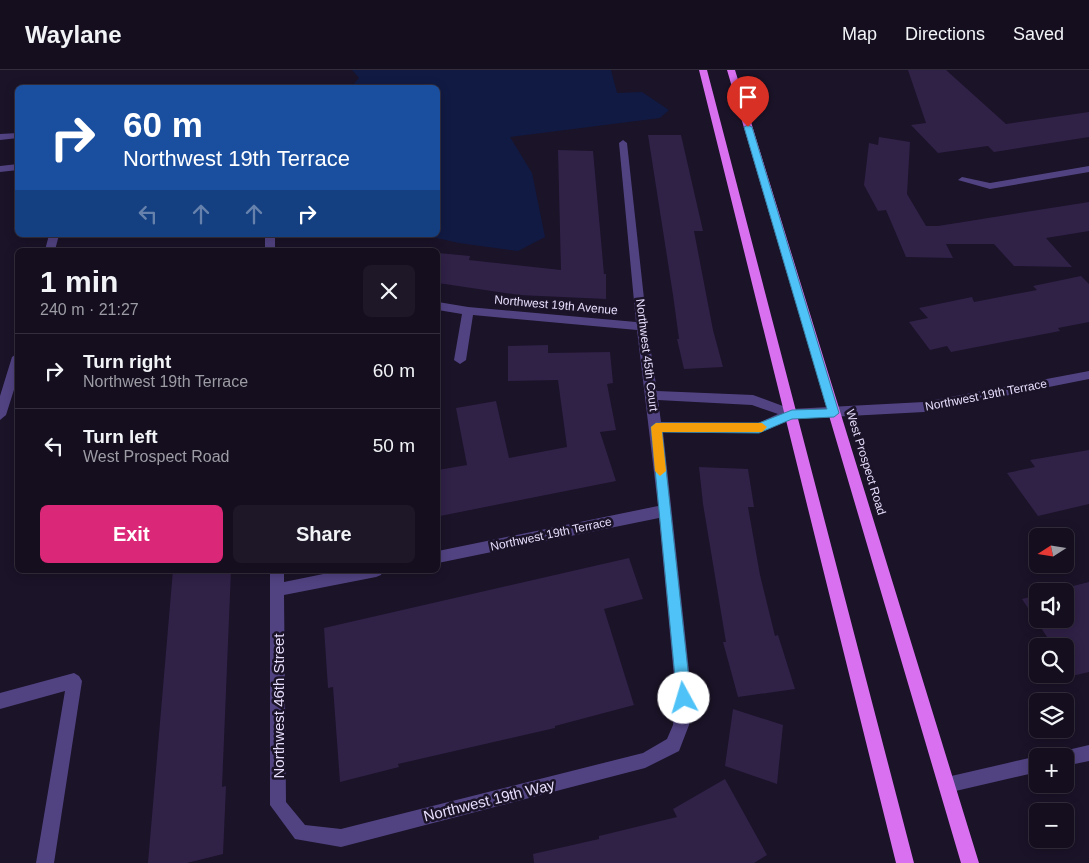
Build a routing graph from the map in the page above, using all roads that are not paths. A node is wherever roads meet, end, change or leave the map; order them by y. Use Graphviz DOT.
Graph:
graph roads {
  1 [pos="703,70"];
  2 [pos="731,70"];
  3 [pos="15,135"];
  4 [pos="0,137"];
  5 [pos="623,143"];
  6 [pos="15,167"];
  7 [pos="0,169"];
  8 [pos="1089,169"];
  9 [pos="962,180"];
  10 [pos="440,306"];
  11 [pos="468,311"];
  12 [pos="642,326"];
  13 [pos="460,360"];
  14 [pos="15,367"];
  15 [pos="1089,375"];
  16 [pos="652,395"];
  17 [pos="834,413"];
  18 [pos="792,414"];
  19 [pos="0,415"];
  20 [pos="656,427"];
  21 [pos="664,511"];
  22 [pos="440,557"];
  23 [pos="276,573"];
  24 [pos="361,573"];
  25 [pos="277,590"];
  26 [pos="0,701"];
  27 [pos="673,745"];
  28 [pos="1089,753"];
  29 [pos="1074,756"];
  30 [pos="1029,766"];
  31 [pos="947,785"];
  32 [pos="301,833"];
  33 [pos="45,863"];
  34 [pos="905,863"];
  35 [pos="970,863"];
  1 -- 18 [label="main road"];
  2 -- 17 [label="main road, West Prospect Road"];
  3 -- 4 [label="street"];
  5 -- 12 [label="street, Northwest 45th Court"];
  6 -- 7 [label="street"];
  8 -- 9 [label="street"];
  10 -- 11 [label="street, Northwest 19th Avenue"];
  11 -- 12 [label="street, Northwest 19th Avenue"];
  11 -- 13 [label="street"];
  12 -- 16 [label="street, Northwest 45th Court"];
  14 -- 19 [label="street"];
  15 -- 17 [label="street, Northwest 19th Terrace"];
  16 -- 18 [label="street, Northwest 19th Terrace"];
  16 -- 20 [label="street, Northwest 45th Court"];
  17 -- 18 [label="street, Northwest 19th Terrace"];
  17 -- 31 [label="main road, West Prospect Road"];
  18 -- 20 [label="street, Northwest 19th Terrace"];
  18 -- 34 [label="main road"];
  20 -- 21 [label="street, Northwest 45th Court"];
  21 -- 22 [label="street, Northwest 19th Terrace"];
  21 -- 27 [label="street, Northwest 45th Court"];
  23 -- 25 [label="street, Northwest 46th Street"];
  24 -- 25 [label="street"];
  25 -- 32 [label="street, Northwest 46th Street"];
  26 -- 33 [label="street"];
  27 -- 32 [label="street, Northwest 19th Way"];
  28 -- 29 [label="street"];
  30 -- 31 [label="street"];
  31 -- 35 [label="main road, West Prospect Road"];
}
